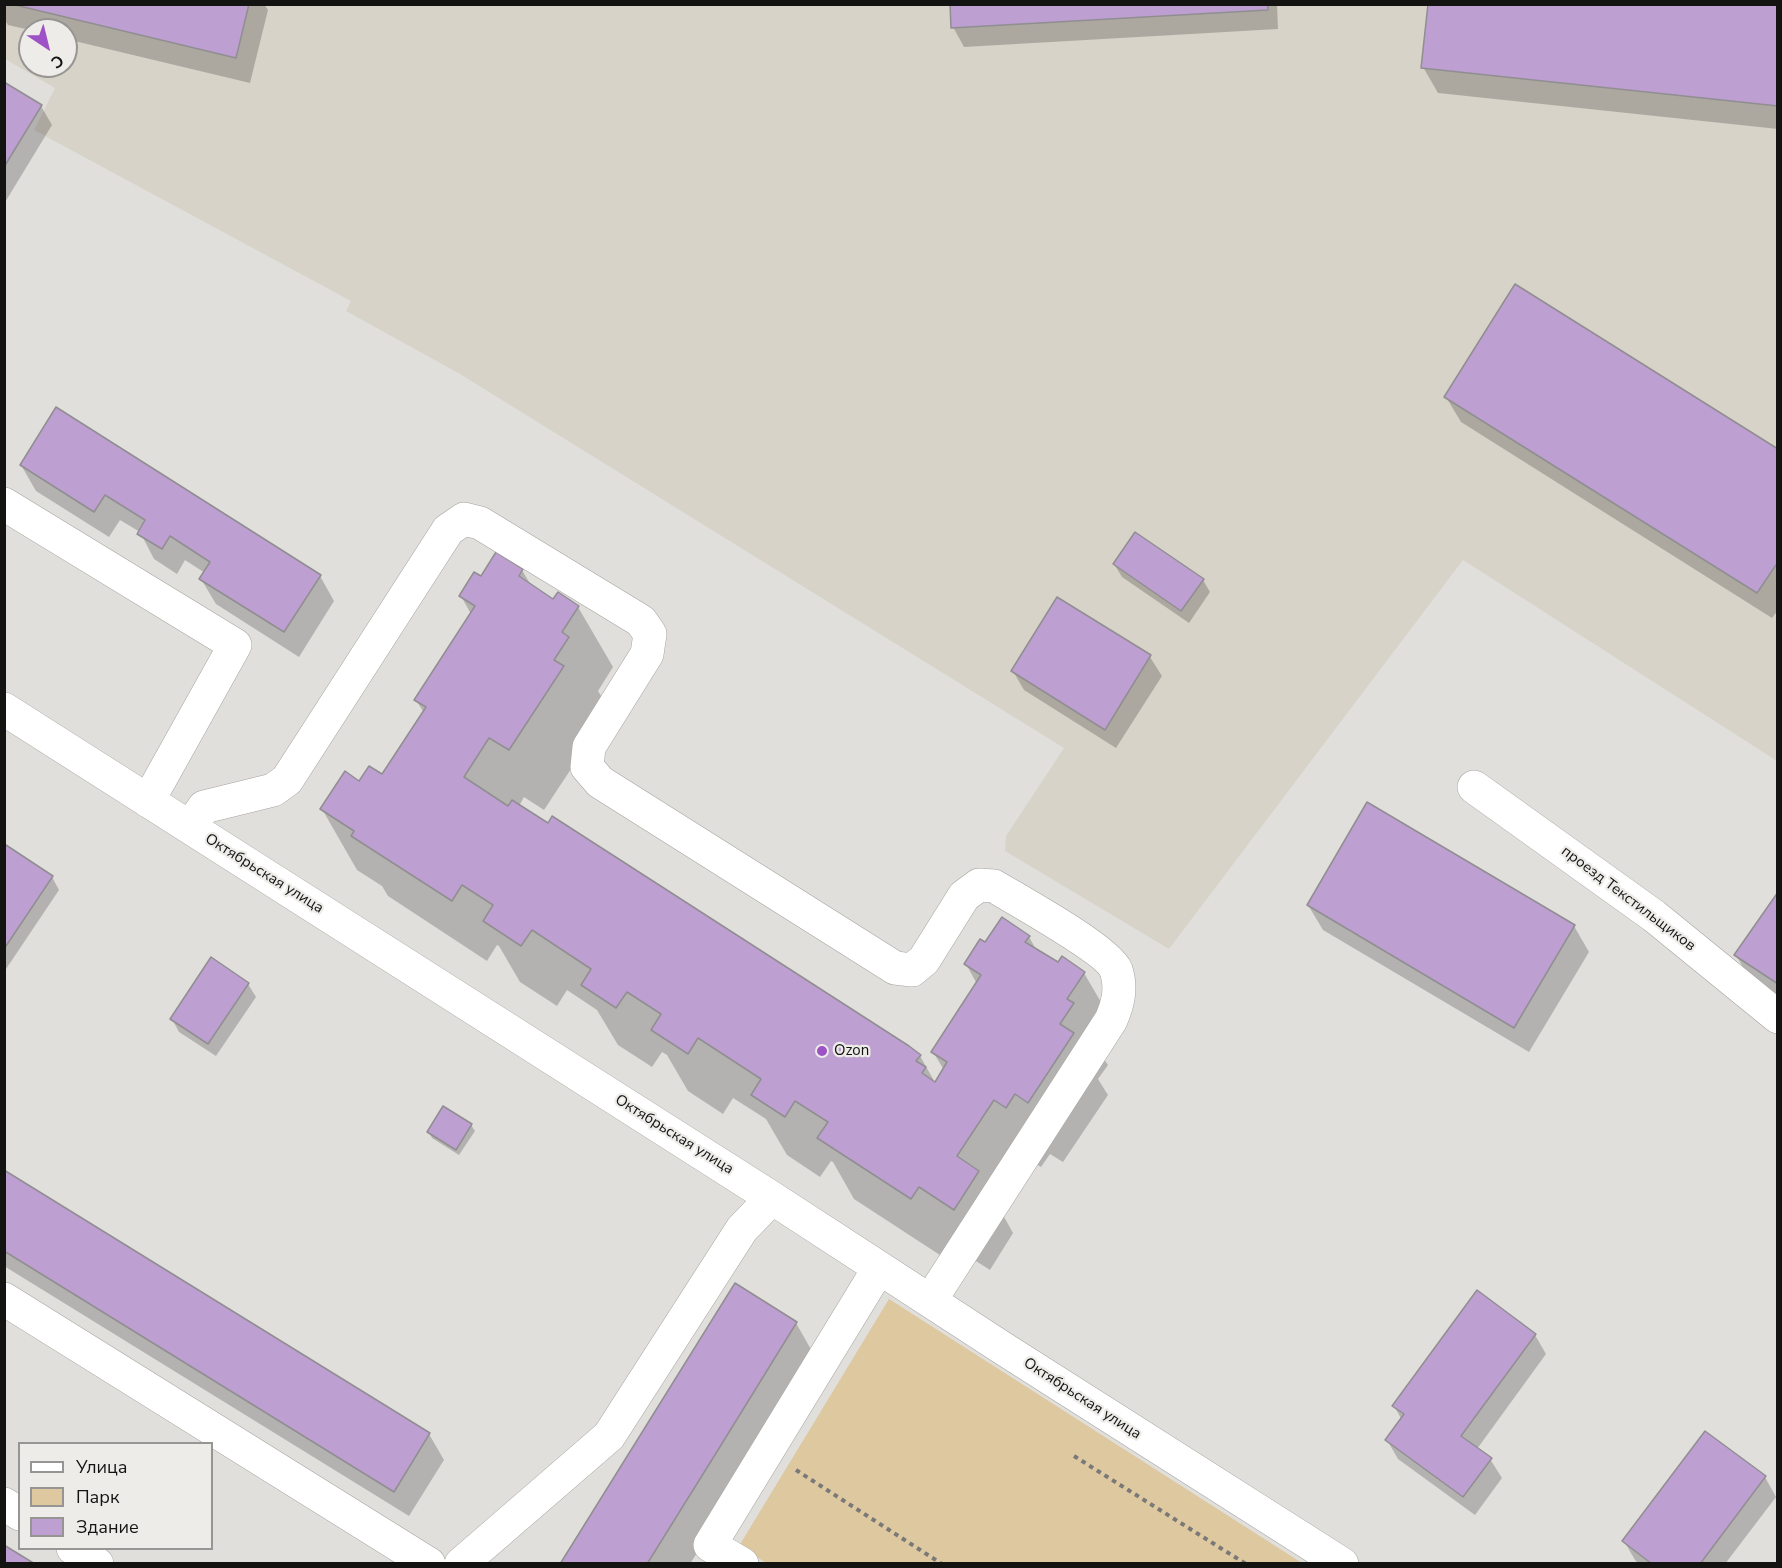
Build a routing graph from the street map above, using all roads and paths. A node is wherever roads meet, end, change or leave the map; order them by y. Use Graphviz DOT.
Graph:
graph roads {
  1 [pos="4,504"];
  2 [pos="4,709"];
  3 [pos="1474,787"];
  4 [pos="148,801"];
  5 [pos="190,827"];
  6 [pos="1778,1017"];
  7 [pos="772,1198"];
  8 [pos="879,1268"];
  9 [pos="4,1299"];
  10 [pos="930,1301"];
  11 [pos="766,1452"];
  12 [pos="1074,1456"];
  13 [pos="4,1504"];
  14 [pos="18,1513"];
  15 [pos="76,1550"];
  16 [pos="97,1563"];
  17 [pos="429,1563"];
  18 [pos="461,1563"];
  19 [pos="742,1563"];
  20 [pos="942,1563"];
  21 [pos="1246,1563"];
  22 [pos="1342,1563"];
  1 -- 4 [label="street"];
  2 -- 4 [label="street, Октябрьская улица"];
  3 -- 6 [label="street, проезд Текстильщиков"];
  4 -- 5 [label="street, Октябрьская улица"];
  5 -- 7 [label="street, Октябрьская улица"];
  5 -- 10 [label="street"];
  7 -- 8 [label="street, Октябрьская улица"];
  7 -- 18 [label="street"];
  8 -- 10 [label="street, Октябрьская улица"];
  8 -- 11 [label="street"];
  9 -- 17 [label="street"];
  10 -- 22 [label="street, Октябрьская улица"];
  11 -- 19 [label="street"];
  11 -- 20 [label="path"];
  12 -- 21 [label="path"];
  13 -- 14 [label="street"];
  15 -- 16 [label="street"];
}
